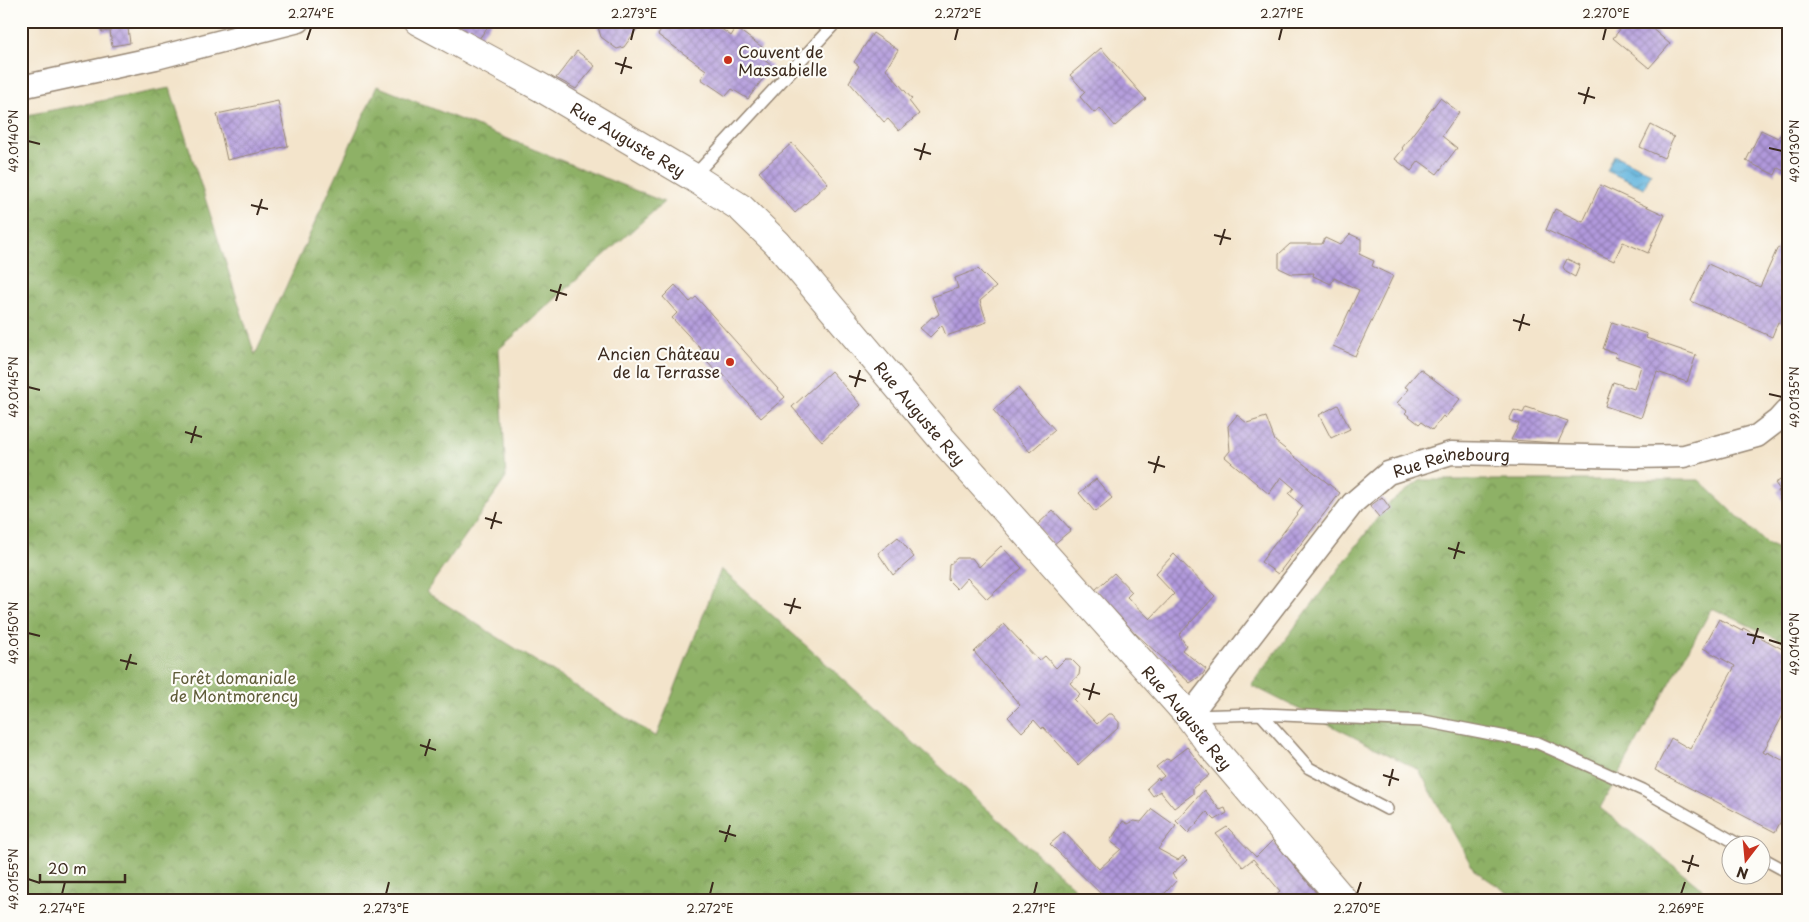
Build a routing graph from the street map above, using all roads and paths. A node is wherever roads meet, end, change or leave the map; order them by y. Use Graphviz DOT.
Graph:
graph roads {
  1 [pos="299,21"];
  2 [pos="418,21"];
  3 [pos="837,21"];
  4 [pos="21,87"];
  5 [pos="693,177"];
  6 [pos="1788,409"];
  7 [pos="1261,714"];
  8 [pos="1189,716"];
  9 [pos="1387,809"];
  10 [pos="1722,835"];
  11 [pos="1772,863"];
  12 [pos="1788,872"];
  13 [pos="1344,901"];
  1 -- 4 [label="street"];
  2 -- 5 [label="street, Rue Auguste Rey"];
  3 -- 5 [label="lane"];
  5 -- 8 [label="street, Rue Auguste Rey"];
  6 -- 8 [label="street, Rue Reinebourg"];
  7 -- 8 [label="lane"];
  7 -- 9 [label="lane"];
  7 -- 10 [label="lane"];
  8 -- 13 [label="street, Rue Auguste Rey"];
  11 -- 12 [label="lane"];
}
